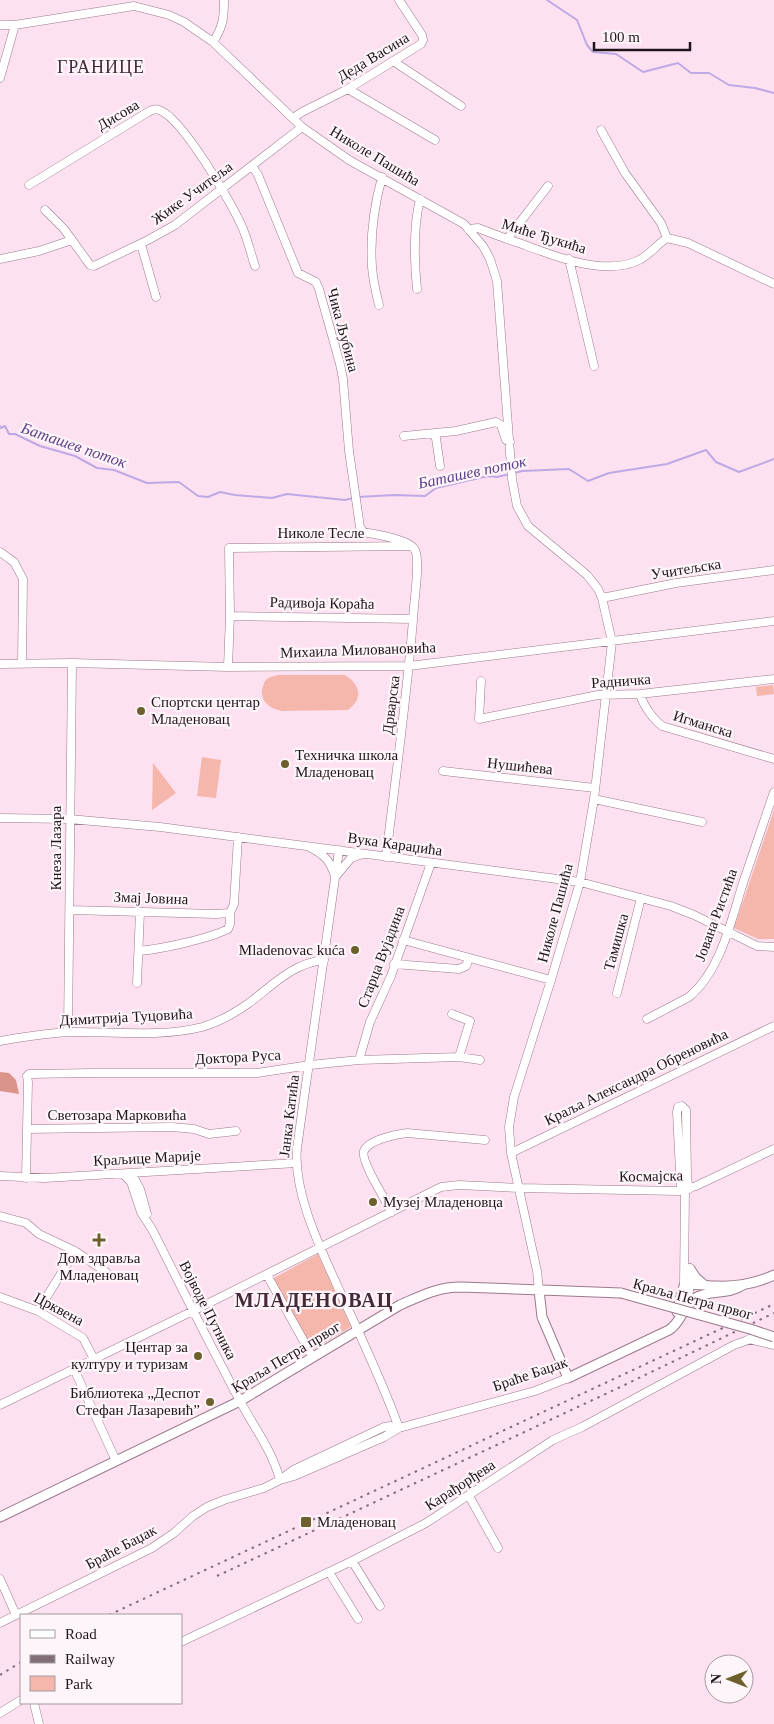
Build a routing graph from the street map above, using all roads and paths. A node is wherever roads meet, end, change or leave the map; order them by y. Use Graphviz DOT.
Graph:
graph roads {
  1 [pos="224,0"];
  2 [pos="398,0"];
  3 [pos="0,25"];
  4 [pos="15,25"];
  5 [pos="213,42"];
  6 [pos="393,61"];
  7 [pos="0,78"];
  8 [pos="348,89"];
  9 [pos="461,106"];
  10 [pos="293,118"];
  11 [pos="302,127"];
  12 [pos="601,130"];
  13 [pos="435,140"];
  14 [pos="252,166"];
  15 [pos="382,177"];
  16 [pos="29,185"];
  17 [pos="548,186"];
  18 [pos="222,189"];
  19 [pos="420,199"];
  20 [pos="45,210"];
  21 [pos="468,229"];
  22 [pos="495,235"];
  23 [pos="666,238"];
  24 [pos="508,239"];
  25 [pos="72,240"];
  26 [pos="141,244"];
  27 [pos="483,246"];
  28 [pos="0,260"];
  29 [pos="569,260"];
  30 [pos="255,266"];
  31 [pos="774,284"];
  32 [pos="417,289"];
  33 [pos="156,297"];
  34 [pos="379,305"];
  35 [pos="594,366"];
  36 [pos="432,434"];
  37 [pos="404,436"];
  38 [pos="510,442"];
  39 [pos="440,466"];
  40 [pos="412,546"];
  41 [pos="0,552"];
  42 [pos="774,570"];
  43 [pos="602,598"];
  44 [pos="230,616"];
  45 [pos="413,618"];
  46 [pos="774,621"];
  47 [pos="612,642"];
  48 [pos="72,663"];
  49 [pos="0,664"];
  50 [pos="22,664"];
  51 [pos="409,666"];
  52 [pos="228,667"];
  53 [pos="774,679"];
  54 [pos="480,681"];
  55 [pos="607,694"];
  56 [pos="640,694"];
  57 [pos="774,760"];
  58 [pos="443,771"];
  59 [pos="595,788"];
  60 [pos="774,792"];
  61 [pos="594,799"];
  62 [pos="0,818"];
  63 [pos="70,819"];
  64 [pos="702,822"];
  65 [pos="238,837"];
  66 [pos="304,845"];
  67 [pos="339,850"];
  68 [pos="363,854"];
  69 [pos="386,857"];
  70 [pos="431,863"];
  71 [pos="335,878"];
  72 [pos="580,882"];
  73 [pos="641,898"];
  74 [pos="70,910"];
  75 [pos="140,912"];
  76 [pos="230,913"];
  77 [pos="727,931"];
  78 [pos="403,940"];
  79 [pos="774,947"];
  80 [pos="139,951"];
  81 [pos="470,958"];
  82 [pos="324,960"];
  83 [pos="394,964"];
  84 [pos="551,980"];
  85 [pos="137,984"];
  86 [pos="617,993"];
  87 [pos="452,1014"];
  88 [pos="647,1019"];
  89 [pos="774,1026"];
  90 [pos="68,1032"];
  91 [pos="0,1041"];
  92 [pos="459,1058"];
  93 [pos="358,1060"];
  94 [pos="480,1060"];
  95 [pos="310,1065"];
  96 [pos="27,1129"];
  97 [pos="236,1131"];
  98 [pos="485,1140"];
  99 [pos="774,1149"];
  100 [pos="511,1153"];
  101 [pos="296,1163"];
  102 [pos="148,1172"];
  103 [pos="126,1174"];
  104 [pos="0,1176"];
  105 [pos="26,1178"];
  106 [pos="519,1188"];
  107 [pos="140,1189"];
  108 [pos="685,1190"];
  109 [pos="392,1212"];
  110 [pos="0,1216"];
  111 [pos="153,1231"];
  112 [pos="685,1232"];
  113 [pos="320,1248"];
  114 [pos="75,1251"];
  115 [pos="690,1269"];
  116 [pos="106,1272"];
  117 [pos="267,1275"];
  118 [pos="774,1275"];
  119 [pos="704,1285"];
  120 [pos="743,1285"];
  121 [pos="688,1287"];
  122 [pos="539,1290"];
  123 [pos="705,1295"];
  124 [pos="0,1297"];
  125 [pos="685,1307"];
  126 [pos="38,1311"];
  127 [pos="193,1311"];
  128 [pos="357,1330"];
  129 [pos="665,1331"];
  130 [pos="774,1333"];
  131 [pos="774,1337"];
  132 [pos="747,1339"];
  133 [pos="774,1345"];
  134 [pos="312,1356"];
  135 [pos="94,1359"];
  136 [pos="74,1369"];
  137 [pos="568,1378"];
  138 [pos="240,1401"];
  139 [pos="0,1405"];
  140 [pos="399,1428"];
  141 [pos="116,1461"];
  142 [pos="280,1480"];
  143 [pos="469,1496"];
  144 [pos="0,1517"];
  145 [pos="498,1548"];
  146 [pos="352,1561"];
  147 [pos="329,1572"];
  148 [pos="0,1579"];
  149 [pos="380,1606"];
  150 [pos="16,1615"];
  151 [pos="358,1619"];
  152 [pos="0,1623"];
  153 [pos="182,1642"];
  154 [pos="20,1701"];
  155 [pos="34,1704"];
  156 [pos="0,1713"];
  157 [pos="39,1724"];
  1 -- 5 [label="street"];
  2 -- 6 [label="street, Деда Васина"];
  3 -- 4 [label="street, Николе Пашића"];
  4 -- 5 [label="street, Николе Пашића"];
  4 -- 7 [label="street"];
  5 -- 10 [label="street, Николе Пашића"];
  6 -- 8 [label="street, Деда Васина"];
  6 -- 9 [label="street"];
  8 -- 10 [label="street, Деда Васина"];
  8 -- 13 [label="street"];
  10 -- 11 [label="street, Николе Пашића"];
  11 -- 14 [label="street, Жике Учитеља"];
  11 -- 15 [label="street, Николе Пашића"];
  12 -- 23 [label="street"];
  14 -- 18 [label="street, Жике Учитеља"];
  14 -- 40 [label="street, Чика Љубина"];
  15 -- 19 [label="street, Николе Пашића"];
  15 -- 34 [label="street"];
  16 -- 18 [label="street, Дисова"];
  17 -- 24 [label="street"];
  18 -- 26 [label="street, Жике Учитеља"];
  18 -- 30 [label="street"];
  19 -- 21 [label="street, Николе Пашића"];
  19 -- 32 [label="street"];
  20 -- 25 [label="street, Жике Учитеља"];
  21 -- 22 [label="street, Миће Ђукића"];
  21 -- 27 [label="street, Николе Пашића"];
  22 -- 24 [label="street, Миће Ђукића"];
  22 -- 27 [label="street"];
  23 -- 29 [label="street, Миће Ђукића"];
  23 -- 31 [label="street"];
  24 -- 29 [label="street, Миће Ђукића"];
  25 -- 26 [label="street, Жике Учитеља"];
  25 -- 28 [label="street"];
  26 -- 33 [label="street"];
  27 -- 38 [label="street, Николе Пашића"];
  29 -- 35 [label="street"];
  36 -- 37 [label="street"];
  36 -- 38 [label="street"];
  36 -- 39 [label="street"];
  38 -- 43 [label="street, Николе Пашића"];
  40 -- 44 [label="street, Николе Тесле"];
  40 -- 45 [label="street, Дрварска"];
  41 -- 50 [label="street"];
  42 -- 43 [label="street, Учитељска"];
  43 -- 47 [label="street, Николе Пашића"];
  44 -- 45 [label="street, Радивоја Кораћа"];
  44 -- 52 [label="street"];
  45 -- 51 [label="street, Дрварска"];
  46 -- 47 [label="street, Михаила Миловановића"];
  47 -- 51 [label="street, Михаила Миловановића"];
  47 -- 55 [label="street, Николе Пашића"];
  48 -- 50 [label="street, Михаила Миловановића"];
  48 -- 52 [label="street, Михаила Миловановића"];
  48 -- 63 [label="street, Кнеза Лазара"];
  49 -- 50 [label="street, Михаила Миловановића"];
  51 -- 52 [label="street, Михаила Миловановића"];
  51 -- 69 [label="street, Дрварска"];
  53 -- 56 [label="street, Радничка"];
  54 -- 55 [label="street, Радничка"];
  55 -- 56 [label="street, Радничка"];
  55 -- 59 [label="street, Николе Пашића"];
  56 -- 57 [label="street, Игманска"];
  58 -- 59 [label="street, Нушићева"];
  59 -- 61 [label="street, Николе Пашића"];
  60 -- 77 [label="street, Јована Ристића"];
  61 -- 64 [label="street"];
  61 -- 72 [label="street, Николе Пашића"];
  62 -- 63 [label="street, Вука Караџића"];
  63 -- 65 [label="street, Вука Караџића"];
  63 -- 74 [label="street, Кнеза Лазара"];
  65 -- 66 [label="street, Вука Караџића"];
  65 -- 76 [label="street"];
  66 -- 67 [label="street, Вука Караџића"];
  66 -- 71 [label="street"];
  67 -- 68 [label="street, Вука Караџића"];
  67 -- 71 [label="street, Јанка Катића"];
  68 -- 69 [label="street, Вука Караџића"];
  68 -- 71 [label="street"];
  69 -- 70 [label="street, Вука Караџића"];
  70 -- 72 [label="street, Вука Караџића"];
  70 -- 78 [label="street, Старца Вујадина"];
  71 -- 82 [label="street, Јанка Катића"];
  72 -- 73 [label="street, Вука Караџића"];
  72 -- 84 [label="street, Николе Пашића"];
  73 -- 77 [label="street, Вука Караџића"];
  73 -- 86 [label="street, Тамишка"];
  74 -- 75 [label="street, Змај Јовина"];
  74 -- 90 [label="street, Кнеза Лазара"];
  75 -- 76 [label="street, Змај Јовина"];
  75 -- 80 [label="street"];
  76 -- 80 [label="street"];
  77 -- 79 [label="street, Вука Караџића"];
  77 -- 88 [label="street, Јована Ристића"];
  78 -- 81 [label="street"];
  78 -- 83 [label="street, Старца Вујадина"];
  80 -- 85 [label="street"];
  81 -- 83 [label="street"];
  81 -- 84 [label="street"];
  82 -- 90 [label="street, Димитрија Туцовића"];
  82 -- 95 [label="street, Јанка Катића"];
  83 -- 93 [label="street, Старца Вујадина"];
  84 -- 100 [label="street, Николе Пашића"];
  87 -- 92 [label="street"];
  89 -- 100 [label="street, Краља Александра Обреновића"];
  90 -- 91 [label="street, Димитрија Туцовића"];
  92 -- 93 [label="street, Доктора Руса"];
  92 -- 94 [label="street, Доктора Руса"];
  93 -- 95 [label="street, Доктора Руса"];
  95 -- 96 [label="street, Доктора Руса"];
  95 -- 101 [label="street, Јанка Катића"];
  96 -- 97 [label="street, Светозара Марковића"];
  96 -- 105 [label="street"];
  98 -- 109 [label="street"];
  99 -- 108 [label="street, Космајска"];
  100 -- 106 [label="street, Николе Пашића"];
  101 -- 102 [label="street, Краљице Марије"];
  101 -- 113 [label="street, Јанка Катића"];
  102 -- 103 [label="street, Краљице Марије"];
  102 -- 107 [label="street"];
  103 -- 105 [label="street, Краљице Марије"];
  103 -- 107 [label="street, Војводе Путника"];
  103 -- 111 [label="street, Војводе Путника"];
  104 -- 105 [label="street, Краљице Марије"];
  106 -- 108 [label="street, Космајска"];
  106 -- 109 [label="street"];
  106 -- 122 [label="street, Николе Пашића"];
  107 -- 111 [label="street, Војводе Путника"];
  108 -- 108 [label="street"];
  108 -- 112 [label="street"];
  109 -- 113 [label="street"];
  110 -- 114 [label="street"];
  111 -- 127 [label="street, Војводе Путника"];
  112 -- 115 [label="street"];
  112 -- 121 [label="street"];
  113 -- 117 [label="street"];
  113 -- 128 [label="street, Јанка Катића"];
  114 -- 116 [label="street"];
  114 -- 126 [label="street"];
  115 -- 119 [label="main road"];
  115 -- 121 [label="street"];
  117 -- 127 [label="street"];
  117 -- 134 [label="street"];
  118 -- 120 [label="main road, Браће Баџак"];
  119 -- 120 [label="main road, Браће Баџак"];
  119 -- 121 [label="main road, Браће Баџак"];
  120 -- 123 [label="main road, Браће Баџак"];
  121 -- 123 [label="main road"];
  121 -- 125 [label="street"];
  121 -- 129 [label="main road"];
  122 -- 128 [label="main road, Краља Петра првог"];
  122 -- 131 [label="main road, Краља Петра првог, bridge"];
  122 -- 137 [label="main road, Николе Пашића"];
  123 -- 125 [label="main road, Браће Баџак"];
  124 -- 126 [label="street, Црквена"];
  125 -- 129 [label="main road, Браће Баџак"];
  126 -- 135 [label="street, Црквена"];
  127 -- 135 [label="street"];
  127 -- 138 [label="street, Војводе Путника"];
  128 -- 134 [label="main road, Краља Петра првог"];
  128 -- 140 [label="street, Јанка Катића"];
  129 -- 137 [label="main road, Браће Баџак"];
  130 -- 132 [label="street, Карађорђева"];
  132 -- 133 [label="street"];
  132 -- 143 [label="street, Карађорђева"];
  134 -- 138 [label="main road, Краља Петра првог"];
  135 -- 136 [label="street"];
  136 -- 139 [label="street"];
  136 -- 141 [label="street"];
  137 -- 140 [label="street, Браће Баџак"];
  138 -- 141 [label="main road, Краља Петра првог"];
  138 -- 142 [label="street, Војводе Путника"];
  140 -- 142 [label="street, Браће Баџак"];
  141 -- 144 [label="main road, Краља Петра првог"];
  142 -- 150 [label="street, Браће Баџак"];
  143 -- 145 [label="street"];
  143 -- 146 [label="street, Карађорђева"];
  146 -- 147 [label="street, Карађорђева"];
  146 -- 149 [label="street"];
  147 -- 151 [label="street"];
  147 -- 153 [label="street, Карађорђева"];
  148 -- 150 [label="street"];
  150 -- 152 [label="street, Браће Баџак"];
  154 -- 156 [label="street"];
  155 -- 157 [label="street"];
}
